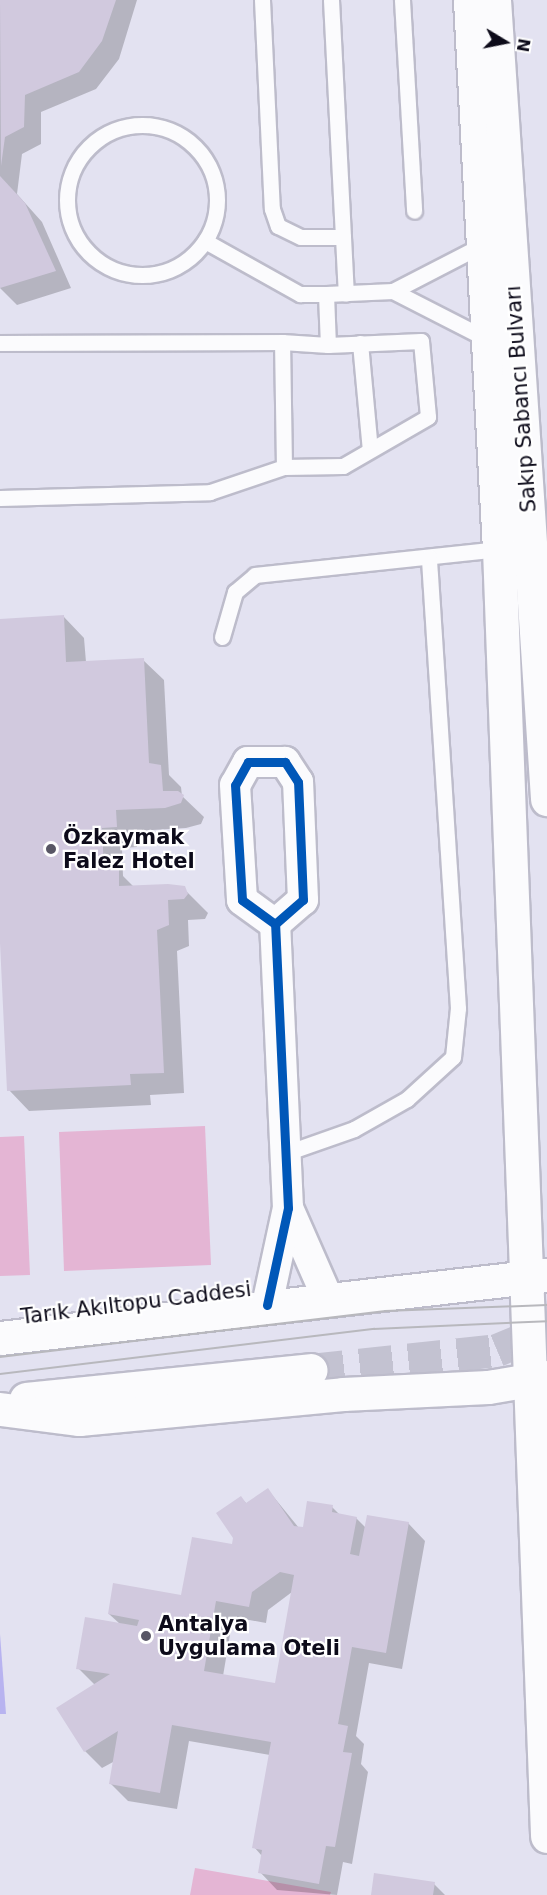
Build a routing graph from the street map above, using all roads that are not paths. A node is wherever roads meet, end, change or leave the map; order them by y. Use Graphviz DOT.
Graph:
graph roads {
  1 [pos="262,0"];
  2 [pos="331,0"];
  3 [pos="402,0"];
  4 [pos="470,0"];
  5 [pos="494,0"];
  6 [pos="414,211"];
  7 [pos="343,237"];
  8 [pos="205,242"];
  9 [pos="482,245"];
  10 [pos="393,291"];
  11 [pos="326,294"];
  12 [pos="346,294"];
  13 [pos="487,339"];
  14 [pos="282,342"];
  15 [pos="0,343"];
  16 [pos="360,344"];
  17 [pos="328,345"];
  18 [pos="370,450"];
  19 [pos="284,467"];
  20 [pos="0,498"];
  21 [pos="500,549"];
  22 [pos="429,557"];
  23 [pos="222,636"];
  24 [pos="547,799"];
  25 [pos="275,924"];
  26 [pos="286,1153"];
  27 [pos="288,1208"];
  28 [pos="537,1276"];
  29 [pos="328,1299"];
  30 [pos="267,1305"];
  31 [pos="0,1338"];
  32 [pos="311,1370"];
  33 [pos="539,1378"];
  34 [pos="0,1401"];
  35 [pos="0,1409"];
  36 [pos="547,1836"];
  1 -- 7 [label="lane"];
  2 -- 7 [label="lane"];
  3 -- 6 [label="lane"];
  4 -- 9 [label="main road"];
  5 -- 24 [label="main road, Sakıp Sabancı Bulvarı"];
  7 -- 12 [label="lane"];
  8 -- 8 [label="lane"];
  8 -- 11 [label="lane"];
  9 -- 10 [label="lane"];
  9 -- 13 [label="main road"];
  10 -- 12 [label="lane"];
  10 -- 13 [label="lane"];
  11 -- 12 [label="lane"];
  11 -- 17 [label="lane"];
  13 -- 21 [label="main road"];
  14 -- 15 [label="lane"];
  14 -- 17 [label="lane"];
  14 -- 19 [label="lane"];
  16 -- 17 [label="lane"];
  16 -- 18 [label="lane"];
  16 -- 18 [label="lane"];
  18 -- 19 [label="lane"];
  19 -- 20 [label="lane"];
  21 -- 22 [label="lane"];
  21 -- 28 [label="main road"];
  22 -- 23 [label="lane"];
  22 -- 26 [label="lane"];
  25 -- 25 [label="street"];
  25 -- 26 [label="street"];
  26 -- 27 [label="street"];
  27 -- 29 [label="street"];
  27 -- 30 [label="street"];
  28 -- 29 [label="main road, Tarık Akıltopu Caddesi"];
  28 -- 33 [label="main road"];
  29 -- 30 [label="main road, Tarık Akıltopu Caddesi"];
  30 -- 31 [label="main road, Tarık Akıltopu Caddesi"];
  32 -- 34 [label="main road"];
  33 -- 35 [label="main road"];
  33 -- 36 [label="main road"];
}
